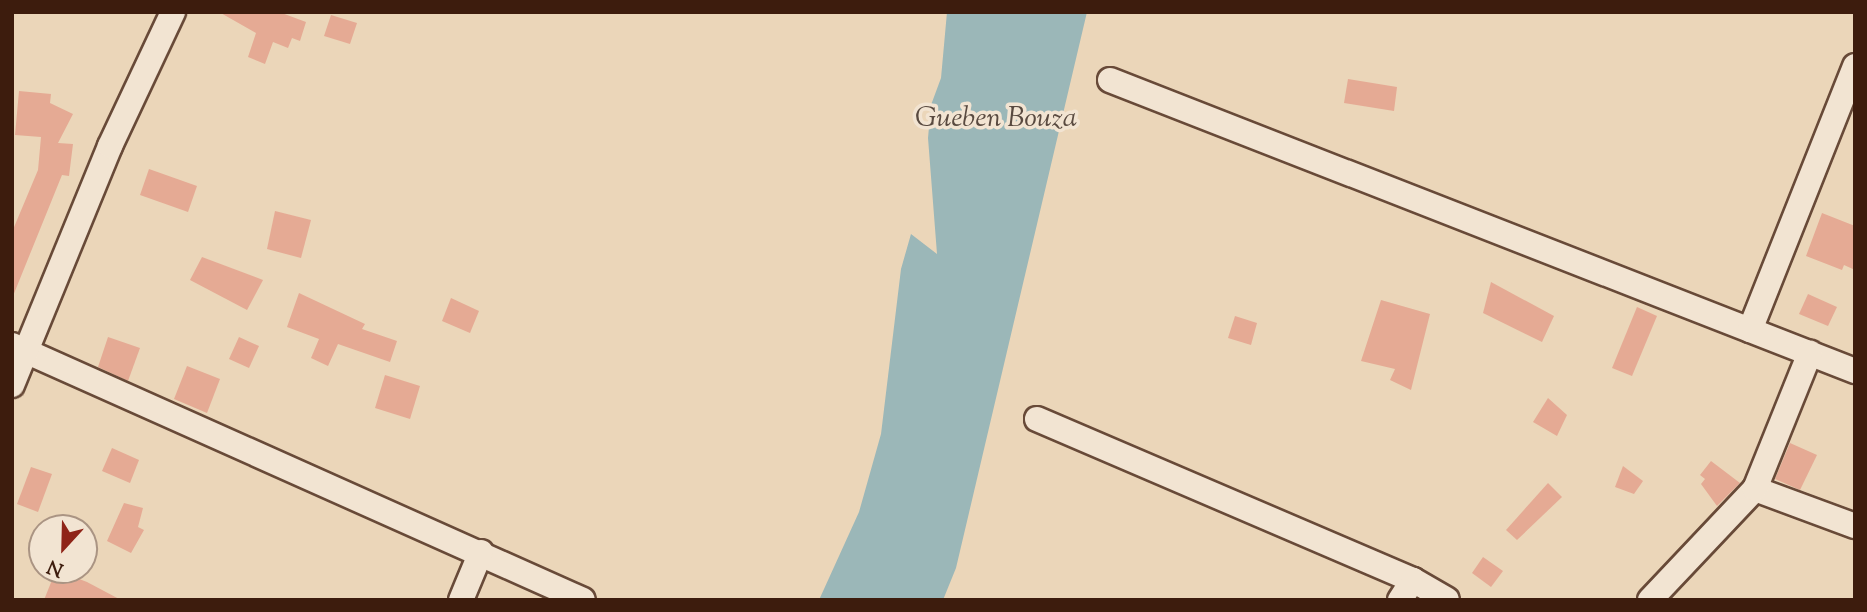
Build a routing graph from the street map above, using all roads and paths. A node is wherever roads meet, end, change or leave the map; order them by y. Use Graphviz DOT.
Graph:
graph roads {
  1 [pos="173,12"];
  2 [pos="1855,66"];
  3 [pos="1110,80"];
  4 [pos="1749,330"];
  5 [pos="19,348"];
  6 [pos="1810,353"];
  7 [pos="1855,371"];
  8 [pos="12,385"];
  9 [pos="1037,419"];
  10 [pos="1755,489"];
  11 [pos="1855,526"];
  12 [pos="481,552"];
  13 [pos="1406,590"];
  14 [pos="461,600"];
  15 [pos="583,600"];
  16 [pos="1447,600"];
  17 [pos="1650,600"];
  1 -- 5 [label="street"];
  2 -- 4 [label="street"];
  3 -- 4 [label="street"];
  4 -- 6 [label="street"];
  5 -- 8 [label="street"];
  5 -- 12 [label="street"];
  6 -- 7 [label="street"];
  6 -- 10 [label="street"];
  9 -- 13 [label="street"];
  10 -- 11 [label="street"];
  10 -- 17 [label="street"];
  12 -- 14 [label="street"];
  12 -- 15 [label="street"];
  13 -- 16 [label="street"];
}
